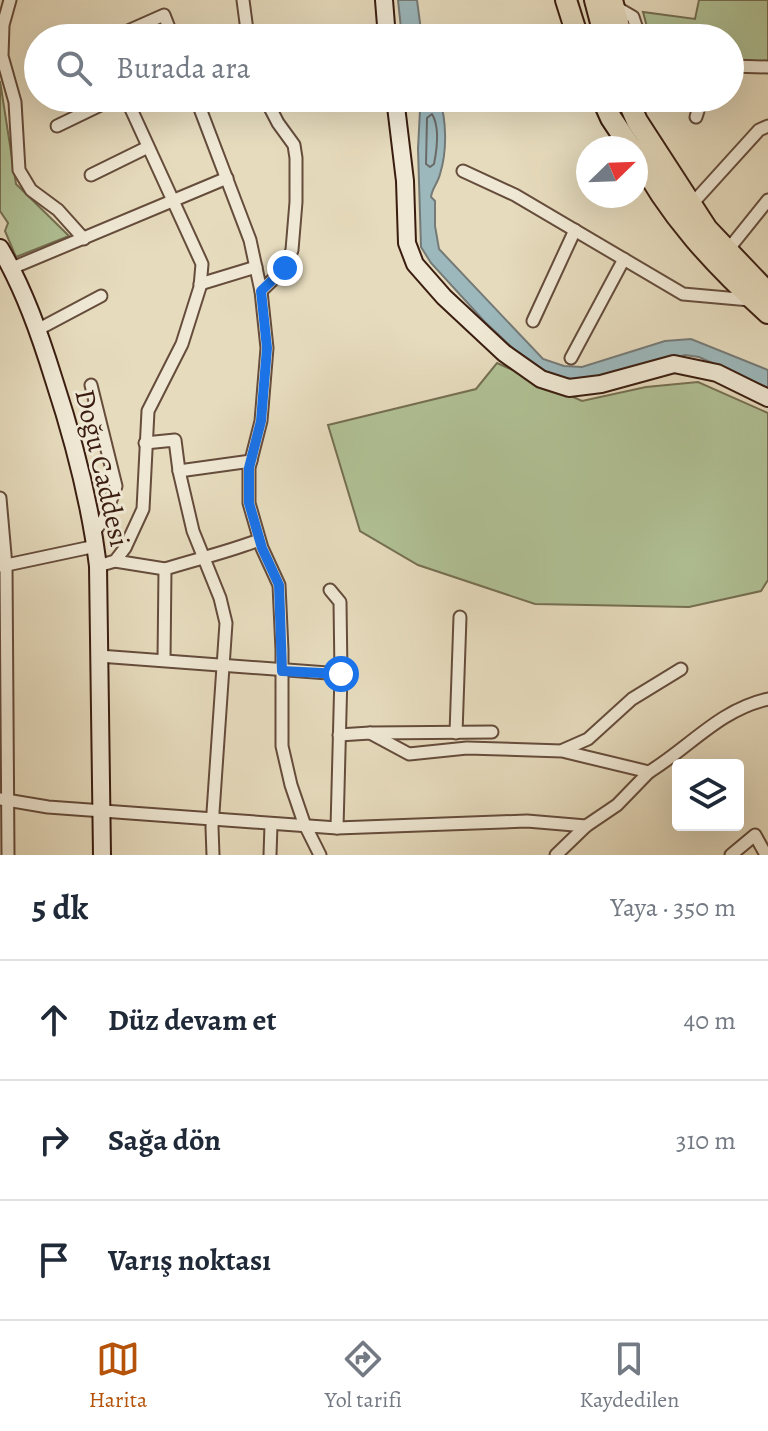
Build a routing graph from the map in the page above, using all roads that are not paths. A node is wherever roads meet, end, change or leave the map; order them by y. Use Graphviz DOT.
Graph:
graph roads {
  1 [pos="10,0"];
  2 [pos="162,0"];
  3 [pos="243,0"];
  4 [pos="384,0"];
  5 [pos="591,1"];
  6 [pos="164,15"];
  7 [pos="144,24"];
  8 [pos="168,24"];
  9 [pos="246,24"];
  10 [pos="386,24"];
  11 [pos="583,24"];
  12 [pos="590,24"];
  13 [pos="600,24"];
  14 [pos="610,24"];
  15 [pos="635,24"];
  16 [pos="744,66"];
  17 [pos="768,67"];
  18 [pos="86,112"];
  19 [pos="132,112"];
  20 [pos="201,112"];
  21 [pos="272,112"];
  22 [pos="398,112"];
  23 [pos="608,112"];
  24 [pos="617,112"];
  25 [pos="633,112"];
  26 [pos="646,112"];
  27 [pos="698,112"];
  28 [pos="696,117"];
  29 [pos="57,126"];
  30 [pos="768,126"];
  31 [pos="624,136"];
  32 [pos="628,136"];
  33 [pos="148,147"];
  34 [pos="463,171"];
  35 [pos="648,171"];
  36 [pos="91,175"];
  37 [pos="673,177"];
  38 [pos="227,178"];
  39 [pos="768,200"];
  40 [pos="173,202"];
  41 [pos="691,205"];
  42 [pos="575,230"];
  43 [pos="84,239"];
  44 [pos="0,249"];
  45 [pos="727,251"];
  46 [pos="624,259"];
  47 [pos="256,267"];
  48 [pos="12,268"];
  49 [pos="200,284"];
  50 [pos="261,291"];
  51 [pos="101,296"];
  52 [pos="763,302"];
  53 [pos="533,321"];
  54 [pos="37,330"];
  55 [pos="571,358"];
  56 [pos="91,385"];
  57 [pos="768,398"];
  58 [pos="145,443"];
  59 [pos="251,461"];
  60 [pos="179,471"];
  61 [pos="0,498"];
  62 [pos="95,539"];
  63 [pos="259,540"];
  64 [pos="202,557"];
  65 [pos="115,561"];
  66 [pos="3,566"];
  67 [pos="98,566"];
  68 [pos="165,569"];
  69 [pos="330,590"];
  70 [pos="460,617"];
  71 [pos="99,656"];
  72 [pos="4,657"];
  73 [pos="164,660"];
  74 [pos="222,665"];
  75 [pos="681,669"];
  76 [pos="282,671"];
  77 [pos="341,674"];
  78 [pos="768,699"];
  79 [pos="492,732"];
  80 [pos="370,733"];
  81 [pos="456,733"];
  82 [pos="339,735"];
  83 [pos="562,751"];
  84 [pos="649,772"];
  85 [pos="4,800"];
  86 [pos="103,812"];
  87 [pos="213,820"];
  88 [pos="271,825"];
  89 [pos="586,826"];
  90 [pos="306,827"];
  91 [pos="337,828"];
  92 [pos="8,855"];
  93 [pos="102,855"];
  94 [pos="213,855"];
  95 [pos="270,855"];
  96 [pos="320,855"];
  97 [pos="556,855"];
  98 [pos="731,855"];
  99 [pos="766,855"];
  1 -- 43 [label="street"];
  2 -- 6 [label="street"];
  3 -- 9 [label="street"];
  4 -- 10 [label="street"];
  5 -- 11 [label="highway"];
  5 -- 12 [label="highway"];
  5 -- 13 [label="highway"];
  5 -- 14 [label="highway"];
  5 -- 15 [label="street"];
  6 -- 7 [label="street"];
  6 -- 8 [label="street"];
  16 -- 17 [label="street"];
  18 -- 29 [label="street"];
  19 -- 33 [label="street"];
  20 -- 38 [label="street"];
  21 -- 50 [label="street"];
  22 -- 57 [label="street"];
  23 -- 31 [label="highway"];
  24 -- 32 [label="highway"];
  25 -- 37 [label="highway"];
  26 -- 37 [label="highway"];
  27 -- 28 [label="street"];
  30 -- 41 [label="street"];
  33 -- 36 [label="street"];
  33 -- 40 [label="street"];
  34 -- 42 [label="street"];
  35 -- 52 [label="highway"];
  37 -- 41 [label="highway"];
  38 -- 40 [label="street"];
  38 -- 47 [label="street"];
  39 -- 45 [label="street"];
  40 -- 43 [label="street"];
  40 -- 49 [label="street"];
  41 -- 45 [label="highway"];
  42 -- 46 [label="street"];
  42 -- 53 [label="street"];
  43 -- 48 [label="street"];
  44 -- 48 [label="street, Doğu Caddesi"];
  45 -- 52 [label="highway"];
  46 -- 52 [label="street"];
  46 -- 55 [label="street"];
  47 -- 49 [label="street"];
  47 -- 50 [label="street"];
  48 -- 54 [label="street, Doğu Caddesi"];
  49 -- 58 [label="street"];
  50 -- 59 [label="street"];
  51 -- 54 [label="street"];
  54 -- 62 [label="street, Doğu Caddesi"];
  56 -- 62 [label="street"];
  58 -- 60 [label="street"];
  58 -- 65 [label="street"];
  59 -- 60 [label="street"];
  59 -- 63 [label="street"];
  60 -- 64 [label="street"];
  61 -- 66 [label="street"];
  62 -- 66 [label="street"];
  62 -- 67 [label="street, Doğu Caddesi"];
  63 -- 64 [label="street"];
  63 -- 76 [label="street"];
  64 -- 68 [label="street"];
  64 -- 74 [label="street"];
  65 -- 67 [label="street"];
  65 -- 68 [label="street"];
  66 -- 72 [label="street"];
  67 -- 71 [label="street, Doğu Caddesi"];
  68 -- 73 [label="street"];
  69 -- 77 [label="street"];
  70 -- 81 [label="street"];
  71 -- 73 [label="street"];
  71 -- 86 [label="street, Doğu Caddesi"];
  72 -- 85 [label="street"];
  73 -- 74 [label="street"];
  74 -- 76 [label="street"];
  74 -- 87 [label="street"];
  75 -- 83 [label="street"];
  76 -- 77 [label="street"];
  76 -- 90 [label="street"];
  77 -- 82 [label="street"];
  78 -- 84 [label="street"];
  79 -- 81 [label="street"];
  80 -- 81 [label="street"];
  80 -- 82 [label="street"];
  80 -- 83 [label="street"];
  82 -- 91 [label="street"];
  83 -- 84 [label="street"];
  84 -- 89 [label="street"];
  85 -- 86 [label="street"];
  85 -- 92 [label="street"];
  86 -- 87 [label="street"];
  86 -- 93 [label="street, Doğu Caddesi"];
  87 -- 88 [label="street"];
  87 -- 94 [label="street"];
  88 -- 90 [label="street"];
  88 -- 95 [label="street"];
  89 -- 91 [label="street"];
  89 -- 97 [label="street"];
  90 -- 91 [label="street"];
  90 -- 96 [label="street"];
  98 -- 99 [label="street"];
}
